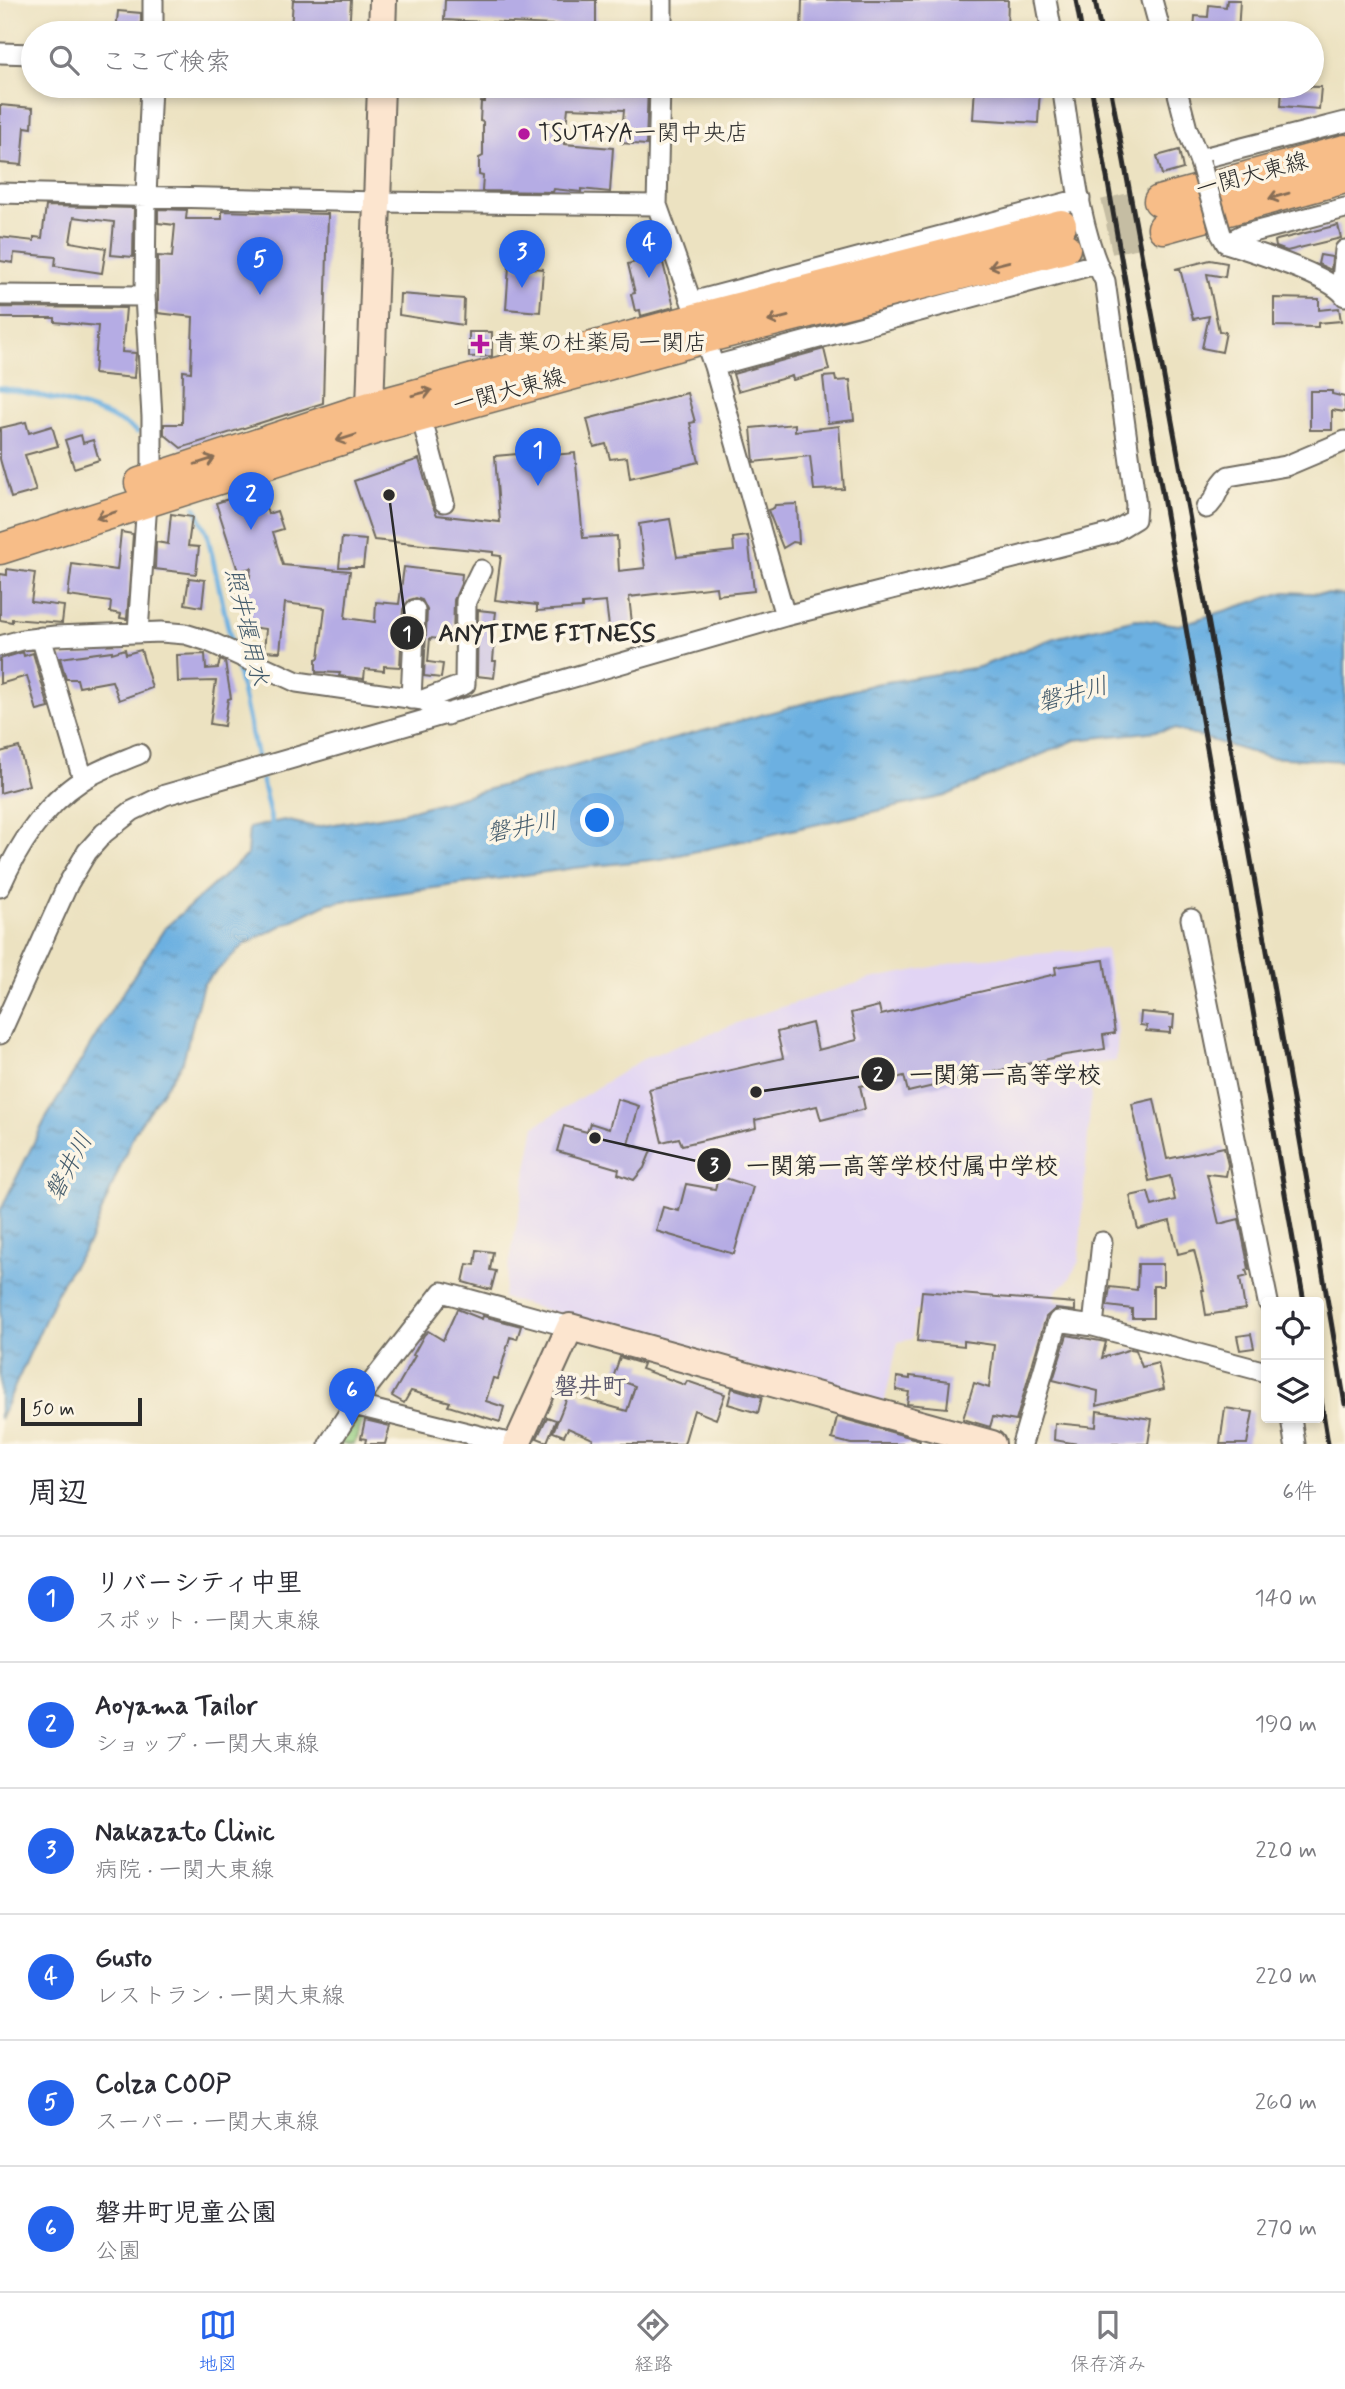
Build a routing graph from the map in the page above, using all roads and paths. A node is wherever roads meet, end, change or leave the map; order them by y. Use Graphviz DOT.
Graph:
graph roads {
  1 [pos="153,0"];
  2 [pos="383,0"];
  3 [pos="662,0"];
  4 [pos="1046,0"];
  5 [pos="1152,0"];
  6 [pos="153,21"];
  7 [pos="382,21"];
  8 [pos="662,21"];
  9 [pos="1050,21"];
  10 [pos="1158,21"];
  11 [pos="0,53"];
  12 [pos="21,54"];
  13 [pos="150,98"];
  14 [pos="381,98"];
  15 [pos="660,98"];
  16 [pos="1064,98"];
  17 [pos="1179,98"];
  18 [pos="1345,122"];
  19 [pos="1345,150"];
  20 [pos="1200,161"];
  21 [pos="1345,178"];
  22 [pos="0,193"];
  23 [pos="146,196"];
  24 [pos="1080,199"];
  25 [pos="377,202"];
  26 [pos="657,205"];
  27 [pos="1345,208"];
  28 [pos="1063,236"];
  29 [pos="1224,238"];
  30 [pos="1345,250"];
  31 [pos="1096,264"];
  32 [pos="1343,293"];
  33 [pos="0,295"];
  34 [pos="145,296"];
  35 [pos="698,319"];
  36 [pos="715,366"];
  37 [pos="421,416"];
  38 [pos="374,417"];
  39 [pos="1345,441"];
  40 [pos="149,491"];
  41 [pos="444,502"];
  42 [pos="1206,508"];
  43 [pos="0,528"];
  44 [pos="0,549"];
  45 [pos="481,570"];
  46 [pos="415,610"];
  47 [pos="785,616"];
  48 [pos="138,632"];
  49 [pos="41,637"];
  50 [pos="0,646"];
  51 [pos="417,699"];
  52 [pos="447,715"];
  53 [pos="139,754"];
  54 [pos="83,779"];
  55 [pos="0,887"];
  56 [pos="1191,919"];
  57 [pos="0,1034"];
  58 [pos="1102,1242"];
  59 [pos="1267,1297"];
  60 [pos="570,1326"];
  61 [pos="1093,1326"];
  62 [pos="1261,1371"];
  63 [pos="354,1405"];
  64 [pos="1292,1423"];
  65 [pos="978,1442"];
  66 [pos="329,1444"];
  67 [pos="514,1444"];
  68 [pos="1022,1444"];
  69 [pos="1295,1444"];
  1 -- 6 [label="street"];
  2 -- 7 [label="street"];
  3 -- 8 [label="street"];
  4 -- 9 [label="street"];
  5 -- 10 [label="street"];
  11 -- 12 [label="street"];
  13 -- 23 [label="street"];
  14 -- 25 [label="street"];
  15 -- 26 [label="street"];
  16 -- 24 [label="street"];
  17 -- 20 [label="street"];
  18 -- 20 [label="street"];
  21 -- 19 [label="main road, 一関大東線, one-way"];
  20 -- 29 [label="street, bridge"];
  22 -- 23 [label="street"];
  23 -- 25 [label="street"];
  23 -- 34 [label="street"];
  24 -- 31 [label="street"];
  24 -- 35 [label="street"];
  25 -- 26 [label="street"];
  25 -- 38 [label="street"];
  26 -- 35 [label="street"];
  27 -- 29 [label="street"];
  28 -- 35 [label="main road, 一関大東線"];
  29 -- 32 [label="street"];
  30 -- 32 [label="street"];
  31 -- 36 [label="street"];
  31 -- 47 [label="street"];
  33 -- 34 [label="street"];
  34 -- 40 [label="street"];
  35 -- 36 [label="street"];
  35 -- 37 [label="main road, 一関大東線"];
  38 -- 35 [label="main road, 一関大東線, one-way"];
  36 -- 47 [label="street"];
  37 -- 38 [label="main road, 一関大東線"];
  37 -- 41 [label="street"];
  38 -- 40 [label="main road, 一関大東線"];
  39 -- 42 [label="street"];
  40 -- 43 [label="main road, 一関大東線"];
  40 -- 44 [label="main road, 一関大東線, one-way"];
  40 -- 48 [label="street"];
  45 -- 51 [label="street"];
  46 -- 51 [label="street"];
  47 -- 52 [label="street"];
  48 -- 49 [label="street"];
  48 -- 51 [label="street"];
  49 -- 50 [label="street"];
  49 -- 54 [label="street"];
  51 -- 52 [label="street"];
  52 -- 57 [label="street"];
  53 -- 54 [label="street"];
  54 -- 55 [label="street"];
  56 -- 59 [label="street"];
  58 -- 61 [label="street"];
  60 -- 63 [label="street"];
  60 -- 65 [label="street"];
  60 -- 67 [label="street"];
  61 -- 62 [label="street"];
  61 -- 68 [label="street"];
  63 -- 66 [label="street"];
  63 -- 67 [label="street"];
  64 -- 69 [label="street"];
}
